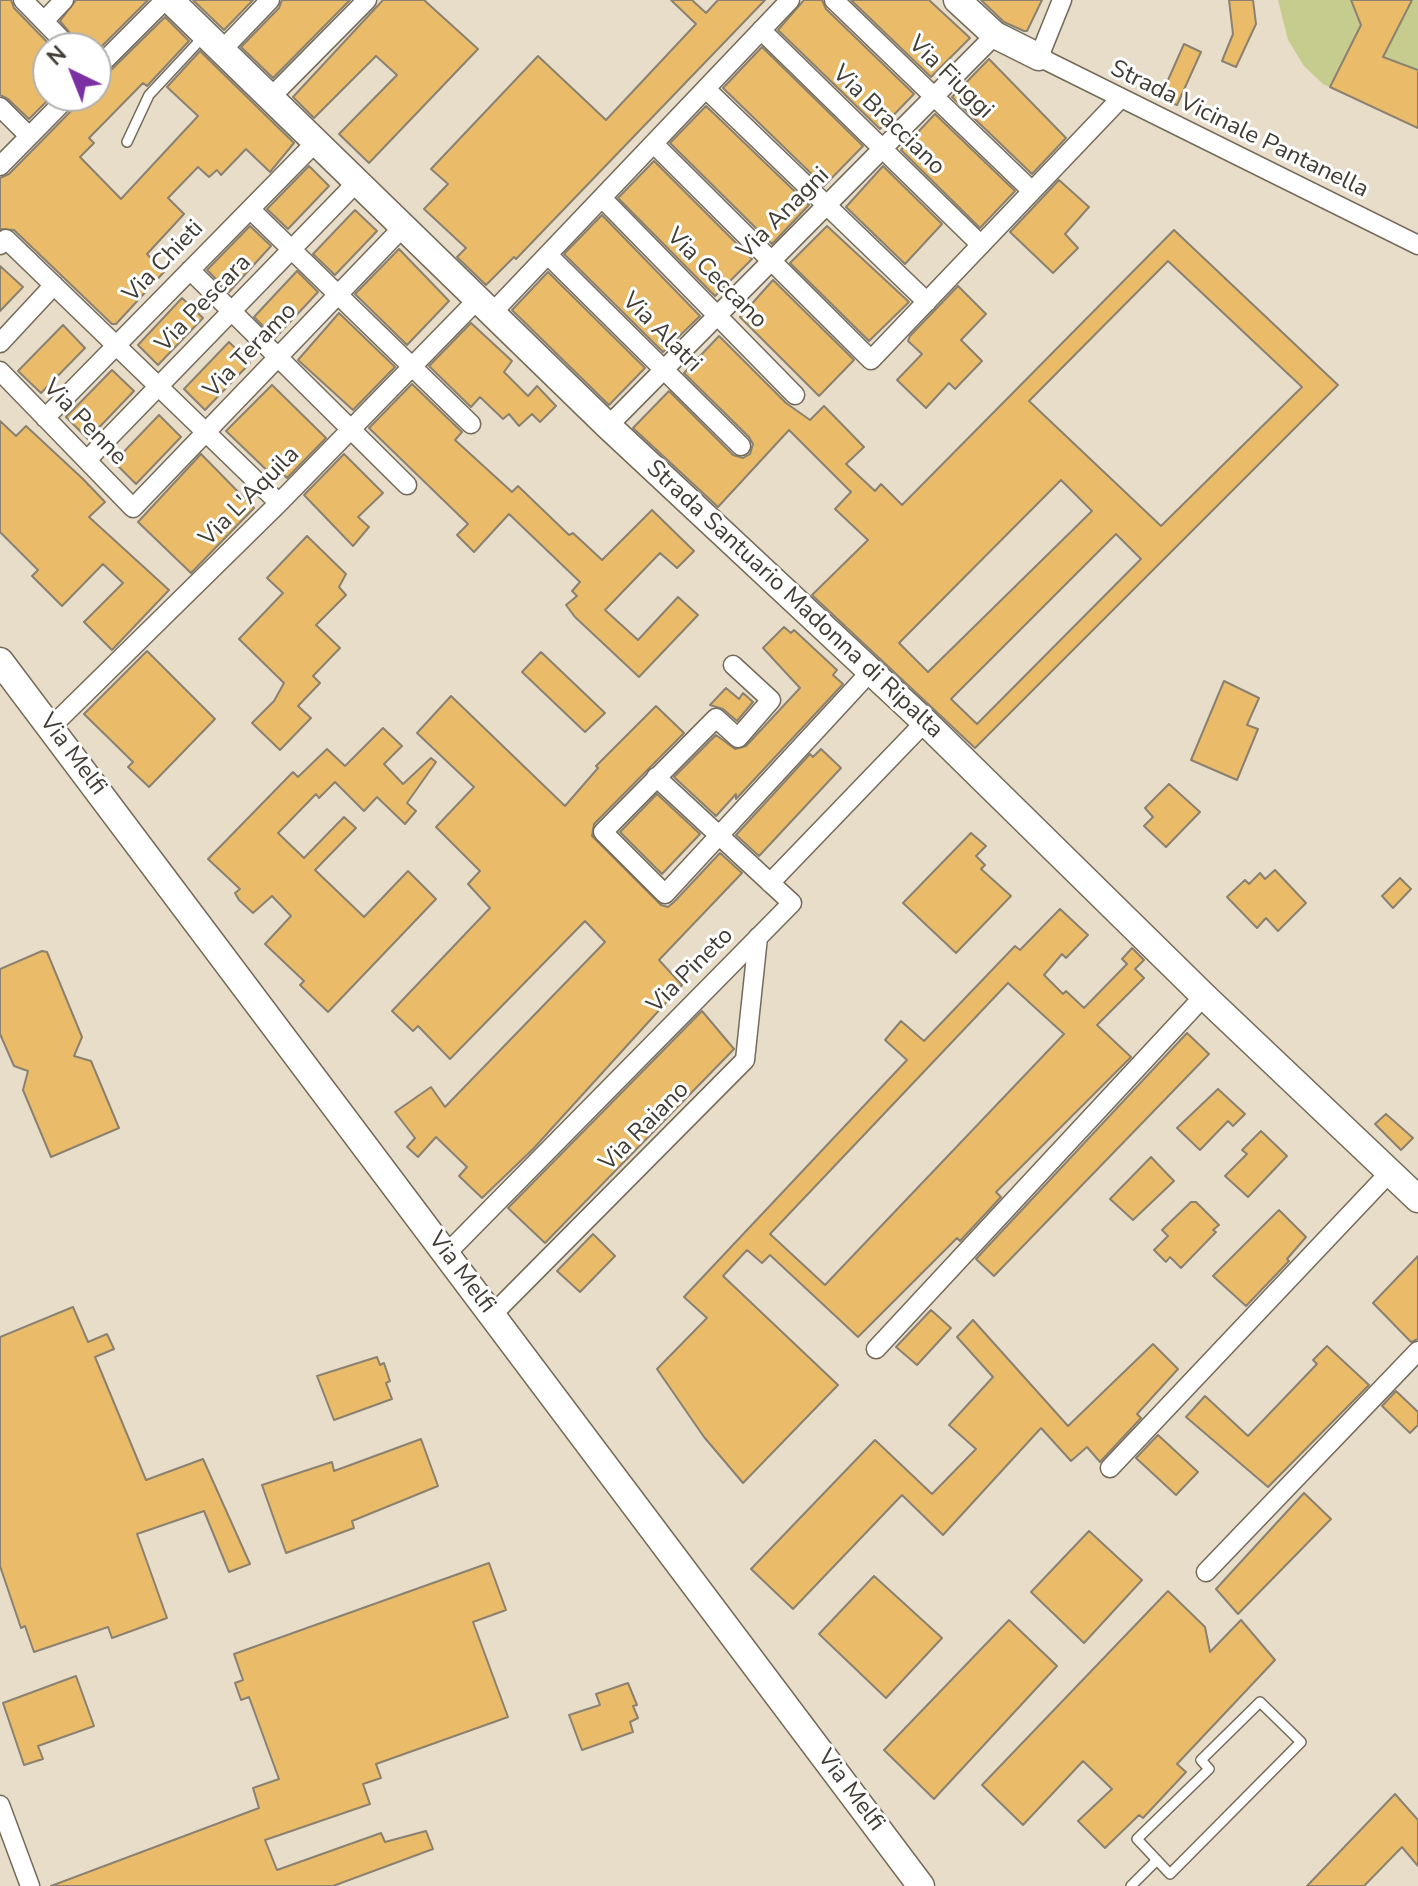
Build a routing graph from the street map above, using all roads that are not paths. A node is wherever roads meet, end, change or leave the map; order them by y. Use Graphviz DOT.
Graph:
graph roads {
  1 [pos="23,0"];
  2 [pos="64,0"];
  3 [pos="168,0"];
  4 [pos="270,0"];
  5 [pos="790,0"];
  6 [pos="834,0"];
  7 [pos="957,0"];
  8 [pos="1062,0"];
  9 [pos="358,3"];
  10 [pos="44,21"];
  11 [pos="761,30"];
  12 [pos="55,32"];
  13 [pos="995,35"];
  14 [pos="214,41"];
  15 [pos="112,54"];
  16 [pos="1039,57"];
  17 [pos="706,89"];
  18 [pos="271,97"];
  19 [pos="934,97"];
  20 [pos="1120,99"];
  21 [pos="0,107"];
  22 [pos="53,112"];
  23 [pos="29,136"];
  24 [pos="317,141"];
  25 [pos="127,142"];
  26 [pos="654,144"];
  27 [pos="882,149"];
  28 [pos="0,166"];
  29 [pos="357,182"];
  30 [pos="1032,191"];
  31 [pos="602,198"];
  32 [pos="827,205"];
  33 [pos="250,209"];
  34 [pos="403,227"];
  35 [pos="0,245"];
  36 [pos="981,245"];
  37 [pos="1418,245"];
  38 [pos="291,249"];
  39 [pos="548,255"];
  40 [pos="771,261"];
  41 [pos="190,270"];
  42 [pos="54,285"];
  43 [pos="338,295"];
  44 [pos="927,302"];
  45 [pos="486,305"];
  46 [pos="231,311"];
  47 [pos="718,316"];
  48 [pos="0,343"];
  49 [pos="117,345"];
  50 [pos="278,357"];
  51 [pos="412,367"];
  52 [pos="664,370"];
  53 [pos="0,371"];
  54 [pos="159,386"];
  55 [pos="795,395"];
  56 [pos="45,418"];
  57 [pos="471,424"];
  58 [pos="608,426"];
  59 [pos="351,430"];
  60 [pos="207,431"];
  61 [pos="741,446"];
  62 [pos="87,460"];
  63 [pos="407,485"];
  64 [pos="279,503"];
  65 [pos="133,508"];
  66 [pos="0,661"];
  67 [pos="733,665"];
  68 [pos="871,671"];
  69 [pos="925,722"];
  70 [pos="51,727"];
  71 [pos="656,777"];
  72 [pos="720,834"];
  73 [pos="770,883"];
  74 [pos="758,937"];
  75 [pos="1204,996"];
  76 [pos="1390,1172"];
  77 [pos="1418,1199"];
  78 [pos="446,1254"];
  79 [pos="492,1315"];
  80 [pos="876,1349"];
  81 [pos="1418,1351"];
  82 [pos="1110,1468"];
  83 [pos="1206,1572"];
  84 [pos="0,1805"];
  85 [pos="1157,1860"];
  86 [pos="30,1886"];
  87 [pos="921,1886"];
  88 [pos="1131,1886"];
  1 -- 10 [label="street"];
  2 -- 10 [label="street"];
  3 -- 14 [label="street, Strada Santuario Madonna di Ripalta"];
  3 -- 15 [label="street"];
  4 -- 14 [label="street"];
  5 -- 11 [label="street, Via L'Aquila"];
  6 -- 19 [label="street, Via Fiuggi"];
  7 -- 13 [label="street"];
  8 -- 16 [label="street"];
  9 -- 18 [label="street"];
  10 -- 12 [label="street"];
  11 -- 17 [label="street, Via L'Aquila"];
  11 -- 27 [label="street, Via Bracciano"];
  13 -- 16 [label="street"];
  13 -- 19 [label="street, Via Anagni"];
  14 -- 18 [label="street, Strada Santuario Madonna di Ripalta"];
  14 -- 25 [label="lane"];
  16 -- 20 [label="street, Strada Vicinale Pantanella"];
  17 -- 26 [label="street, Via L'Aquila"];
  17 -- 32 [label="street"];
  18 -- 24 [label="street, Strada Santuario Madonna di Ripalta"];
  19 -- 27 [label="street, Via Anagni"];
  19 -- 30 [label="street, Via Fiuggi"];
  20 -- 30 [label="street"];
  20 -- 37 [label="street, Strada Vicinale Pantanella"];
  21 -- 23 [label="street"];
  22 -- 23 [label="street"];
  23 -- 28 [label="street"];
  24 -- 29 [label="street, Strada Santuario Madonna di Ripalta"];
  24 -- 33 [label="street, Via Chieti"];
  26 -- 31 [label="street, Via L'Aquila"];
  26 -- 40 [label="street"];
  27 -- 32 [label="street, Via Anagni"];
  27 -- 36 [label="street, Via Bracciano"];
  29 -- 34 [label="street, Strada Santuario Madonna di Ripalta"];
  29 -- 38 [label="street, Via Pescara"];
  30 -- 36 [label="street"];
  31 -- 39 [label="street, Via L'Aquila"];
  31 -- 47 [label="street, Via Ceccano"];
  32 -- 40 [label="street, Via Anagni"];
  32 -- 44 [label="street"];
  33 -- 38 [label="street"];
  33 -- 41 [label="street, Via Chieti"];
  34 -- 43 [label="street, Via Teramo"];
  34 -- 45 [label="street, Strada Santuario Madonna di Ripalta"];
  35 -- 42 [label="street"];
  36 -- 44 [label="street"];
  38 -- 43 [label="street"];
  38 -- 46 [label="street, Via Pescara"];
  39 -- 45 [label="street, Via L'Aquila"];
  39 -- 52 [label="street, Via Alatri"];
  40 -- 44 [label="street"];
  40 -- 47 [label="street, Via Anagni"];
  41 -- 46 [label="street"];
  41 -- 49 [label="street, Via Chieti"];
  42 -- 48 [label="street"];
  42 -- 49 [label="street"];
  43 -- 50 [label="street, Via Teramo"];
  43 -- 51 [label="street"];
  45 -- 51 [label="street, Via L'Aquila"];
  45 -- 58 [label="street, Strada Santuario Madonna di Ripalta"];
  46 -- 50 [label="street"];
  46 -- 54 [label="street, Via Pescara"];
  47 -- 52 [label="street, Via Anagni"];
  47 -- 55 [label="street, Via Ceccano"];
  49 -- 54 [label="street"];
  49 -- 56 [label="street, Via Chieti"];
  50 -- 59 [label="street"];
  50 -- 60 [label="street, Via Teramo"];
  51 -- 57 [label="street"];
  51 -- 59 [label="street, Via L'Aquila"];
  52 -- 58 [label="street, Via Anagni"];
  52 -- 61 [label="street, Via Alatri"];
  53 -- 56 [label="street, Via Penne"];
  54 -- 60 [label="street"];
  54 -- 62 [label="street, Via Pescara"];
  56 -- 62 [label="street, Via Penne"];
  58 -- 68 [label="street, Strada Santuario Madonna di Ripalta"];
  59 -- 63 [label="street"];
  59 -- 64 [label="street, Via L'Aquila"];
  60 -- 64 [label="street"];
  60 -- 65 [label="street, Via Teramo"];
  62 -- 65 [label="street, Via Penne"];
  64 -- 70 [label="street, Via L'Aquila"];
  66 -- 70 [label="street, Via Melfi"];
  67 -- 71 [label="street"];
  68 -- 69 [label="street, Strada Santuario Madonna di Ripalta"];
  68 -- 72 [label="street"];
  69 -- 73 [label="street"];
  69 -- 75 [label="street, Strada Santuario Madonna di Ripalta"];
  70 -- 78 [label="street, Via Melfi"];
  71 -- 72 [label="street"];
  71 -- 72 [label="street"];
  72 -- 73 [label="street"];
  73 -- 74 [label="street, Via Pineto"];
  74 -- 78 [label="street, Via Pineto"];
  74 -- 79 [label="street, Via Raiano"];
  75 -- 76 [label="street, Strada Santuario Madonna di Ripalta"];
  75 -- 80 [label="street"];
  76 -- 77 [label="street, Strada Santuario Madonna di Ripalta"];
  76 -- 82 [label="street"];
  78 -- 79 [label="street, Via Melfi"];
  79 -- 87 [label="street, Via Melfi"];
  81 -- 83 [label="street"];
  84 -- 86 [label="street"];
  85 -- 85 [label="lane"];
  85 -- 88 [label="lane"];
}
